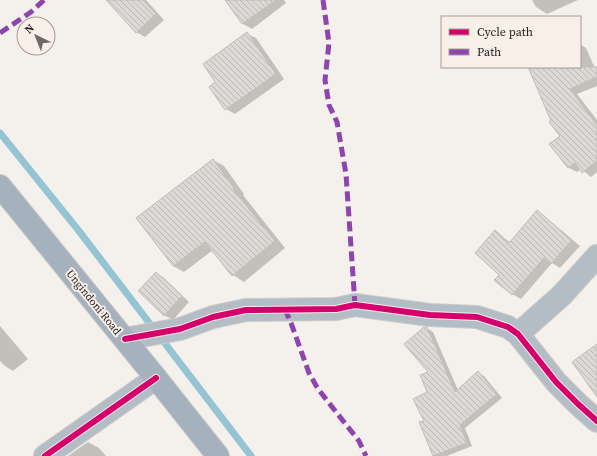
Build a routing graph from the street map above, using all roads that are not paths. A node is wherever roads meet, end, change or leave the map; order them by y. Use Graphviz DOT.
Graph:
graph roads {
  1 [pos="0,186"];
  2 [pos="597,256"];
  3 [pos="518,334"];
  4 [pos="125,339"];
  5 [pos="156,378"];
  6 [pos="597,421"];
  7 [pos="45,456"];
  8 [pos="218,456"];
  1 -- 4 [label="main road, Ungindoni Road"];
  2 -- 3 [label="street"];
  3 -- 4 [label="street"];
  3 -- 6 [label="street"];
  4 -- 5 [label="main road, Ungindoni Road"];
  5 -- 7 [label="street"];
  5 -- 8 [label="main road, Ungindoni Road"];
}
